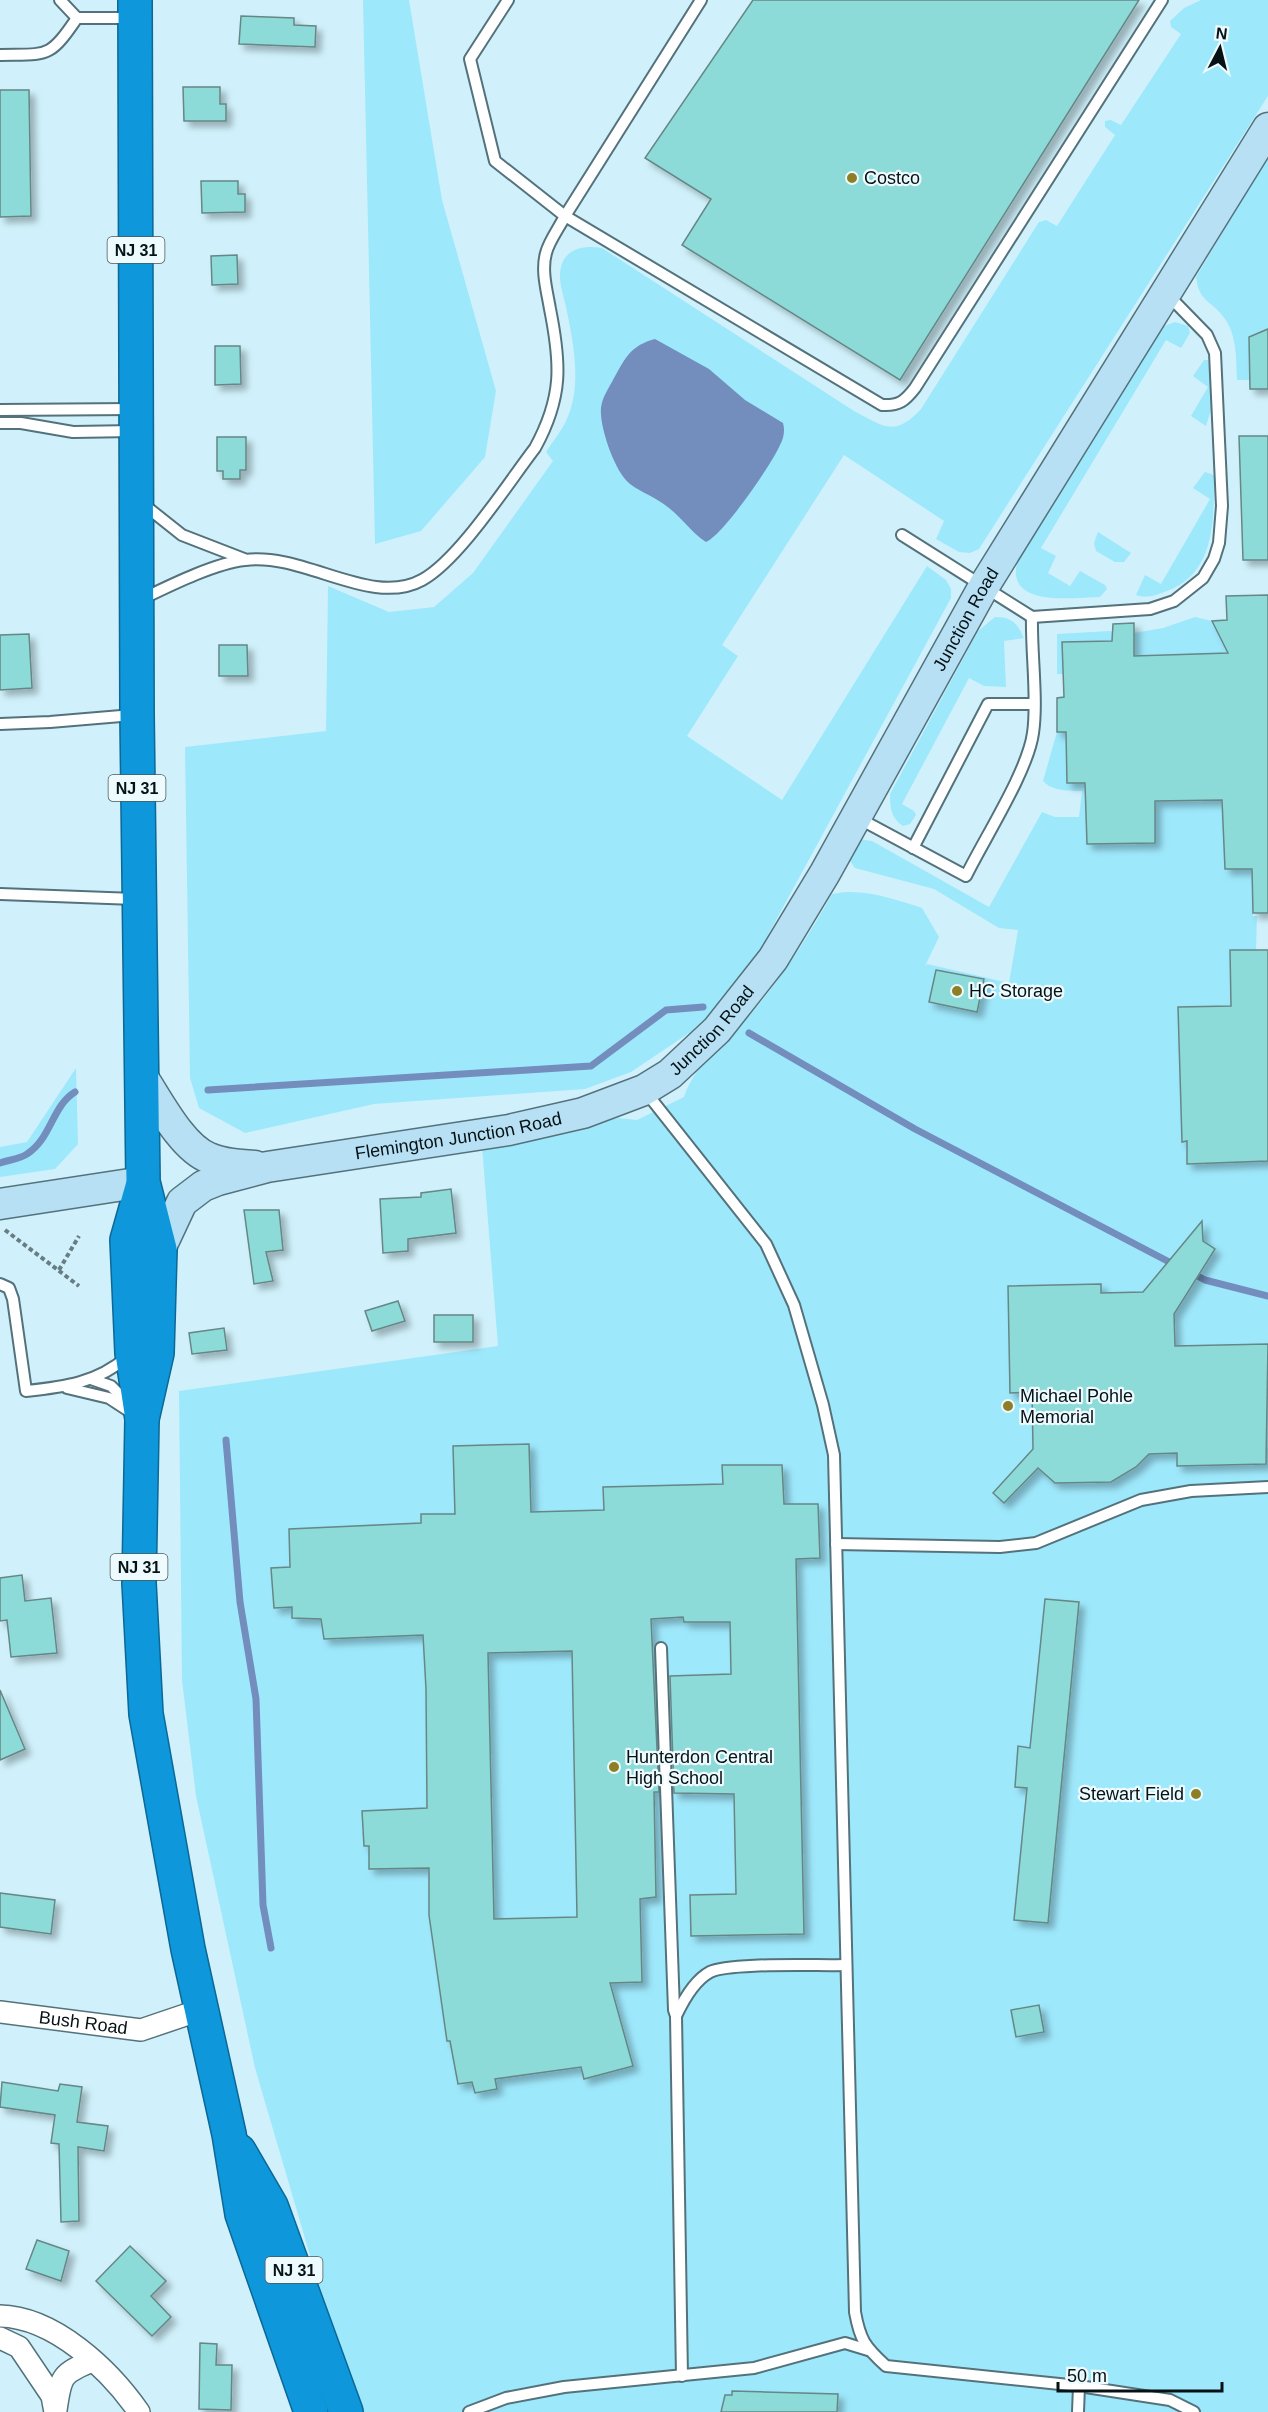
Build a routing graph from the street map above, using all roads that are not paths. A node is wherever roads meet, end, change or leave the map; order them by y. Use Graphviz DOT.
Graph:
graph roads {
  1 [pos="60,0"];
  2 [pos="508,0"];
  3 [pos="700,0"];
  4 [pos="1162,0"];
  5 [pos="136,9"];
  6 [pos="77,18"];
  7 [pos="0,55"];
  8 [pos="1268,128"];
  9 [pos="565,216"];
  10 [pos="1166,292"];
  11 [pos="0,410"];
  12 [pos="136,420"];
  13 [pos="0,423"];
  14 [pos="137,500"];
  15 [pos="902,535"];
  16 [pos="244,560"];
  17 [pos="984,586"];
  18 [pos="137,602"];
  19 [pos="1032,617"];
  20 [pos="1033,704"];
  21 [pos="137,714"];
  22 [pos="0,724"];
  23 [pos="855,816"];
  24 [pos="913,848"];
  25 [pos="0,894"];
  26 [pos="138,899"];
  27 [pos="141,1076"];
  28 [pos="644,1090"];
  29 [pos="267,1167"];
  30 [pos="143,1182"];
  31 [pos="0,1204"];
  32 [pos="160,1249"];
  33 [pos="0,1284"];
  34 [pos="132,1353"];
  35 [pos="91,1379"];
  36 [pos="63,1387"];
  37 [pos="142,1419"];
  38 [pos="1268,1487"];
  39 [pos="836,1544"];
  40 [pos="661,1648"];
  41 [pos="846,1965"];
  42 [pos="200,2010"];
  43 [pos="0,2012"];
  44 [pos="676,2016"];
  45 [pos="229,2134"];
  46 [pos="0,2316"];
  47 [pos="0,2338"];
  48 [pos="868,2350"];
  49 [pos="92,2361"];
  50 [pos="682,2376"];
  51 [pos="1079,2386"];
  52 [pos="56,2412"];
  53 [pos="139,2412"];
  54 [pos="311,2412"];
  55 [pos="346,2412"];
  56 [pos="469,2412"];
  57 [pos="1078,2412"];
  58 [pos="1194,2412"];
  1 -- 6 [label="lane"];
  2 -- 9 [label="lane"];
  3 -- 9 [label="lane"];
  4 -- 9 [label="lane"];
  5 -- 6 [label="lane"];
  5 -- 12 [label="highway, NJ 31"];
  6 -- 7 [label="lane"];
  8 -- 10 [label="street, Junction Road"];
  9 -- 16 [label="lane"];
  10 -- 17 [label="street, Junction Road"];
  10 -- 19 [label="lane"];
  11 -- 12 [label="lane"];
  12 -- 13 [label="lane"];
  12 -- 14 [label="highway, NJ 31"];
  14 -- 16 [label="lane"];
  14 -- 18 [label="highway, NJ 31"];
  15 -- 17 [label="lane"];
  16 -- 18 [label="lane"];
  17 -- 19 [label="lane"];
  17 -- 23 [label="street, Junction Road"];
  18 -- 21 [label="highway, NJ 31"];
  19 -- 20 [label="lane"];
  20 -- 24 [label="lane"];
  20 -- 24 [label="lane"];
  21 -- 22 [label="lane"];
  21 -- 26 [label="highway, NJ 31"];
  23 -- 24 [label="lane"];
  23 -- 28 [label="street, Junction Road"];
  25 -- 26 [label="lane"];
  26 -- 27 [label="highway, NJ 31"];
  27 -- 29 [label="street"];
  27 -- 30 [label="highway, NJ 31"];
  28 -- 29 [label="street, Flemington Junction Road"];
  28 -- 39 [label="lane"];
  29 -- 32 [label="street"];
  30 -- 31 [label="street"];
  30 -- 32 [label="highway, NJ 31"];
  30 -- 34 [label="highway, NJ 31"];
  32 -- 37 [label="highway, NJ 31"];
  33 -- 36 [label="lane"];
  34 -- 35 [label="lane"];
  34 -- 37 [label="highway, NJ 31"];
  35 -- 36 [label="lane"];
  35 -- 37 [label="lane"];
  36 -- 37 [label="lane"];
  37 -- 42 [label="highway, NJ 31"];
  38 -- 39 [label="lane"];
  39 -- 41 [label="lane"];
  40 -- 44 [label="lane"];
  41 -- 44 [label="lane"];
  41 -- 48 [label="lane"];
  42 -- 43 [label="street, Bush Road"];
  42 -- 45 [label="highway, NJ 31"];
  44 -- 50 [label="lane"];
  45 -- 54 [label="highway, NJ 31"];
  45 -- 55 [label="highway, NJ 31"];
  46 -- 49 [label="street"];
  47 -- 52 [label="street"];
  48 -- 50 [label="lane"];
  48 -- 51 [label="lane"];
  49 -- 52 [label="street"];
  49 -- 53 [label="street"];
  50 -- 56 [label="lane"];
  51 -- 57 [label="lane"];
  51 -- 58 [label="lane"];
}
